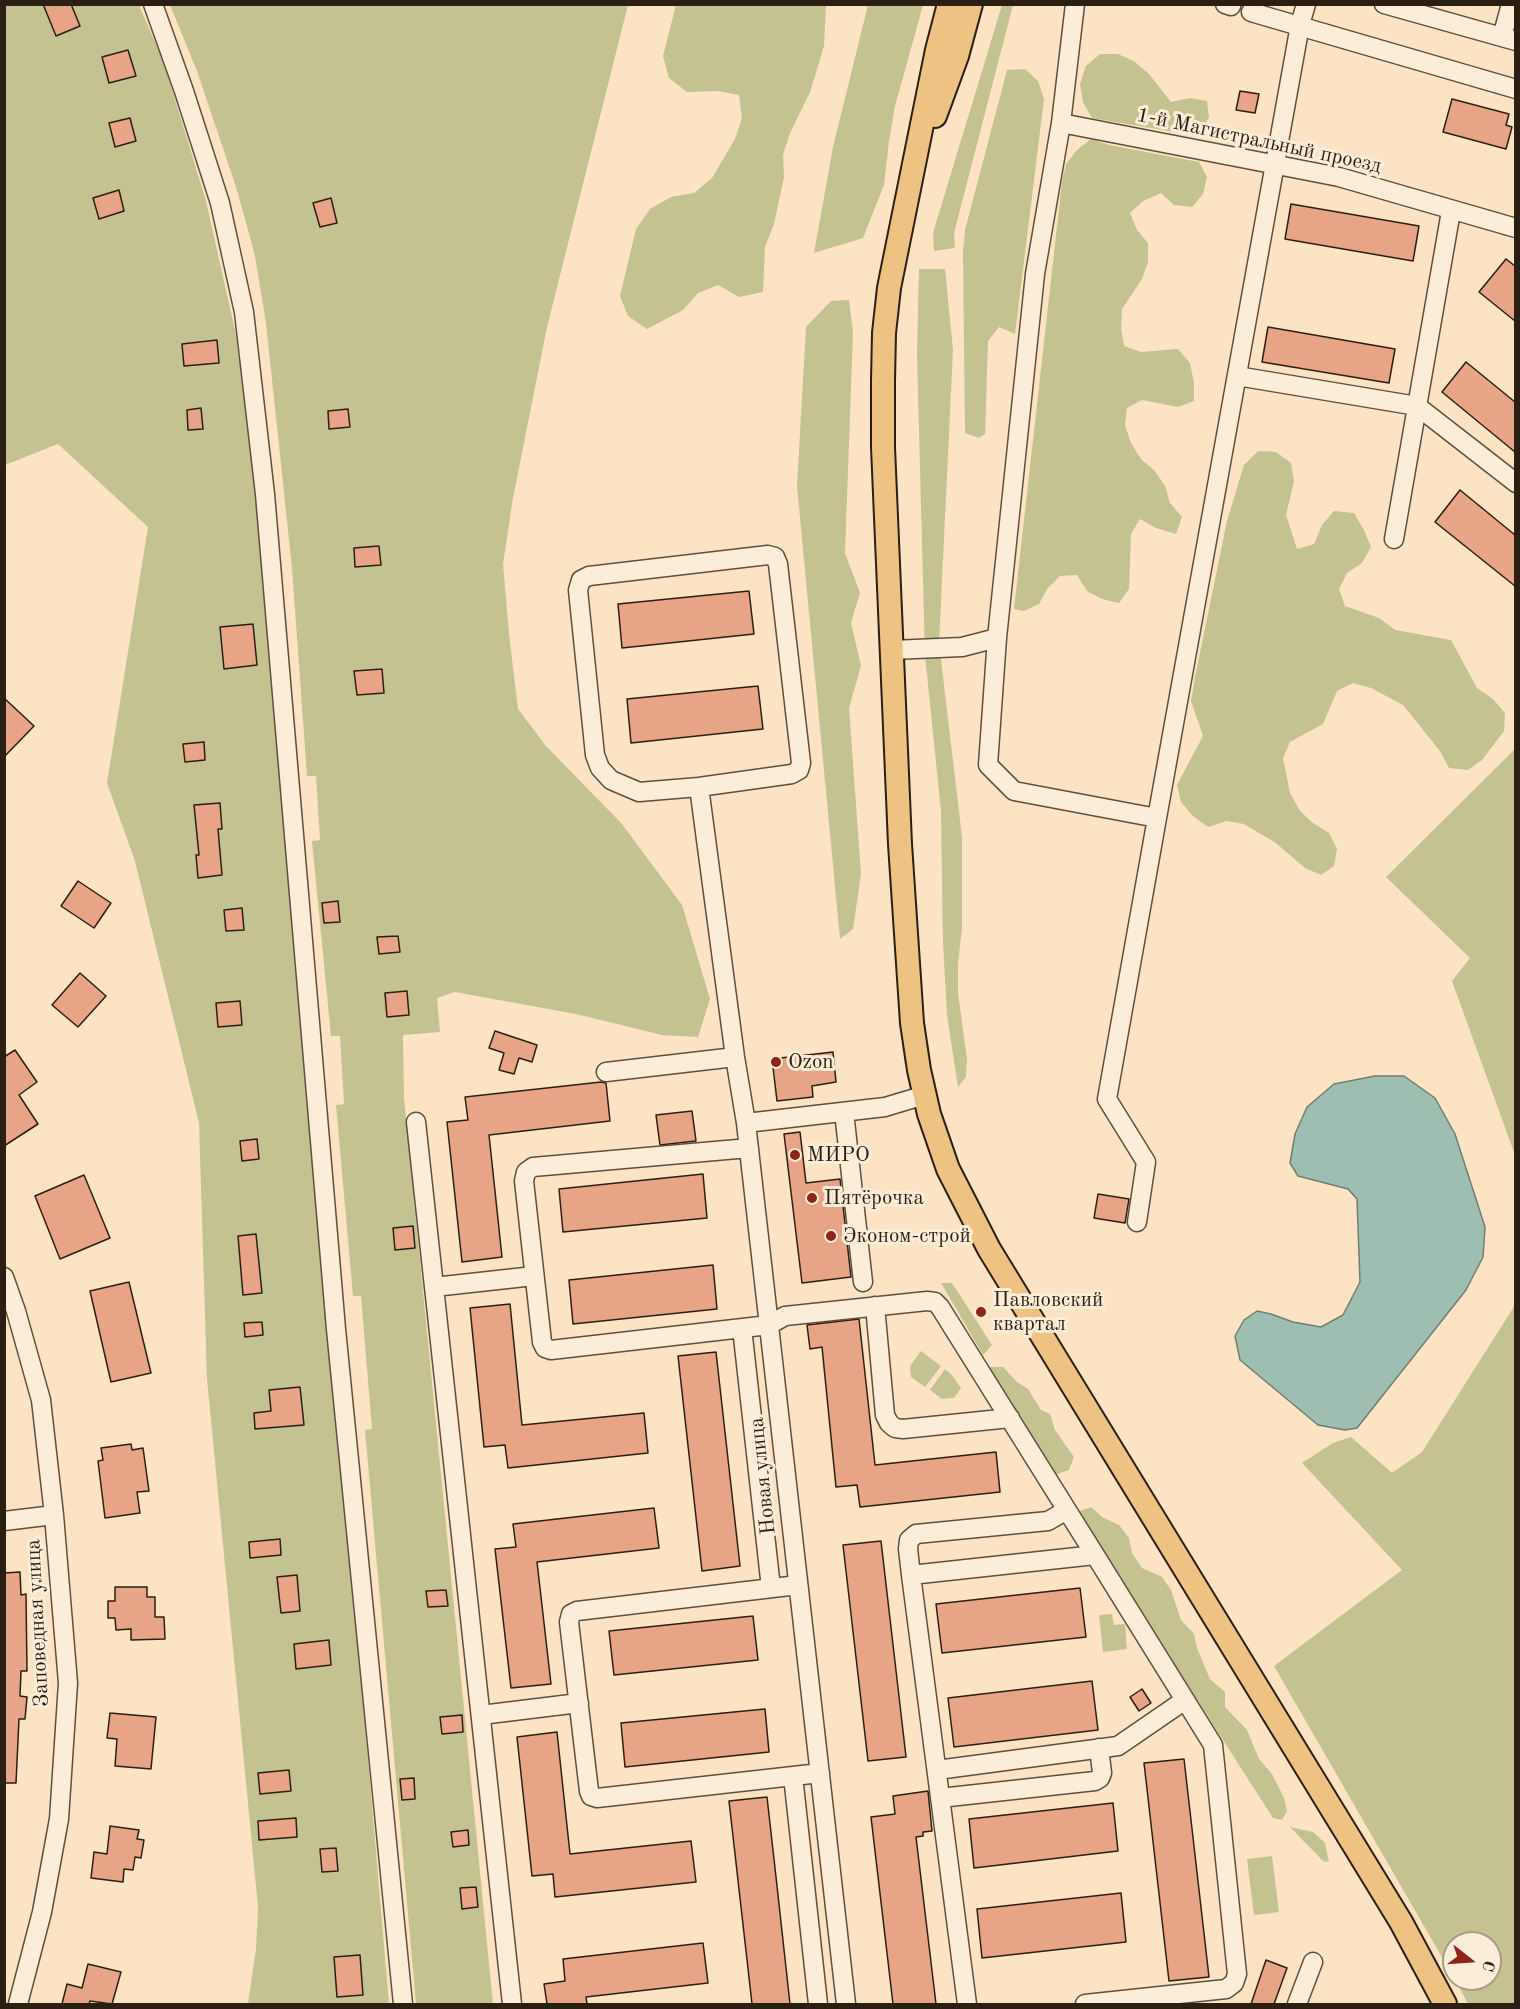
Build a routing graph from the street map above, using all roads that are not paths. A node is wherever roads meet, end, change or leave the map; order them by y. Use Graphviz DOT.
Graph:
graph roads {
  1 [pos="153,4"];
  2 [pos="949,4"];
  3 [pos="971,4"];
  4 [pos="1075,4"];
  5 [pos="1306,4"];
  6 [pos="1384,4"];
  7 [pos="1510,4"];
  8 [pos="1251,12"];
  9 [pos="1300,25"];
  10 [pos="1509,39"];
  11 [pos="1515,89"];
  12 [pos="1061,123"];
  13 [pos="1275,164"];
  14 [pos="913,177"];
  15 [pos="1451,211"];
  16 [pos="1515,228"];
  17 [pos="1237,376"];
  18 [pos="1417,406"];
  19 [pos="1515,483"];
  20 [pos="1394,539"];
  21 [pos="996,638"];
  22 [pos="892,650"];
  23 [pos="699,787"];
  24 [pos="1157,818"];
  25 [pos="735,1058"];
  26 [pos="606,1072"];
  27 [pos="925,1095"];
  28 [pos="844,1112"];
  29 [pos="416,1122"];
  30 [pos="746,1123"];
  31 [pos="749,1148"];
  32 [pos="1137,1222"];
  33 [pos="534,1276"];
  34 [pos="4,1277"];
  35 [pos="863,1282"];
  36 [pos="434,1287"];
  37 [pos="875,1306"];
  38 [pos="769,1324"];
  39 [pos="742,1328"];
  40 [pos="1010,1418"];
  41 [pos="1067,1510"];
  42 [pos="54,1515"];
  43 [pos="4,1521"];
  44 [pos="1095,1555"];
  45 [pos="911,1575"];
  46 [pos="798,1585"];
  47 [pos="771,1588"];
  48 [pos="1185,1700"];
  49 [pos="579,1703"];
  50 [pos="480,1714"];
  51 [pos="1099,1748"];
  52 [pos="937,1770"];
  53 [pos="820,1773"];
  54 [pos="793,1776"];
  55 [pos="940,1798"];
  56 [pos="1312,1962"];
  57 [pos="18,2004"];
  58 [pos="403,2004"];
  59 [pos="512,2004"];
  60 [pos="818,2004"];
  61 [pos="846,2004"];
  62 [pos="967,2004"];
  63 [pos="1085,2004"];
  64 [pos="1297,2004"];
  65 [pos="1444,2004"];
  1 -- 58 [label="street"];
  2 -- 14 [label="main road"];
  3 -- 14 [label="main road"];
  4 -- 12 [label="street"];
  5 -- 9 [label="street"];
  6 -- 10 [label="street"];
  7 -- 10 [label="street"];
  8 -- 9 [label="street"];
  9 -- 11 [label="street"];
  9 -- 13 [label="street"];
  12 -- 13 [label="street, 1-й Магистральный проезд"];
  12 -- 21 [label="street"];
  13 -- 15 [label="street, 1-й Магистральный проезд"];
  13 -- 17 [label="street"];
  14 -- 22 [label="main road"];
  15 -- 16 [label="street, 1-й Магистральный проезд"];
  15 -- 18 [label="street"];
  17 -- 18 [label="street"];
  17 -- 24 [label="street"];
  18 -- 19 [label="street"];
  18 -- 20 [label="street"];
  21 -- 22 [label="street"];
  21 -- 24 [label="street"];
  22 -- 27 [label="main road"];
  23 -- 23 [label="street"];
  23 -- 25 [label="street, Новая улица"];
  24 -- 32 [label="street"];
  25 -- 26 [label="street"];
  25 -- 30 [label="street, Новая улица"];
  27 -- 28 [label="street"];
  27 -- 65 [label="main road"];
  28 -- 30 [label="street"];
  28 -- 35 [label="street"];
  29 -- 36 [label="street"];
  30 -- 31 [label="street, Новая улица"];
  31 -- 33 [label="street"];
  31 -- 38 [label="street, Новая улица"];
  33 -- 36 [label="street"];
  33 -- 39 [label="street"];
  34 -- 42 [label="street, Заповедная улица"];
  36 -- 50 [label="street"];
  37 -- 38 [label="street"];
  37 -- 40 [label="street"];
  37 -- 40 [label="street"];
  38 -- 39 [label="street"];
  38 -- 46 [label="street, Новая улица"];
  39 -- 47 [label="street"];
  40 -- 41 [label="street"];
  41 -- 44 [label="street"];
  41 -- 45 [label="street"];
  42 -- 43 [label="street"];
  42 -- 57 [label="street, Заповедная улица"];
  44 -- 45 [label="street"];
  44 -- 48 [label="street"];
  45 -- 52 [label="street"];
  46 -- 47 [label="street"];
  46 -- 53 [label="street, Новая улица"];
  47 -- 49 [label="street"];
  48 -- 51 [label="street"];
  48 -- 63 [label="street"];
  49 -- 50 [label="street"];
  49 -- 54 [label="street"];
  50 -- 59 [label="street"];
  51 -- 52 [label="street"];
  51 -- 55 [label="street"];
  52 -- 55 [label="street"];
  53 -- 54 [label="street"];
  53 -- 61 [label="street, Новая улица"];
  54 -- 60 [label="street"];
  55 -- 62 [label="street"];
  56 -- 64 [label="street"];
}
